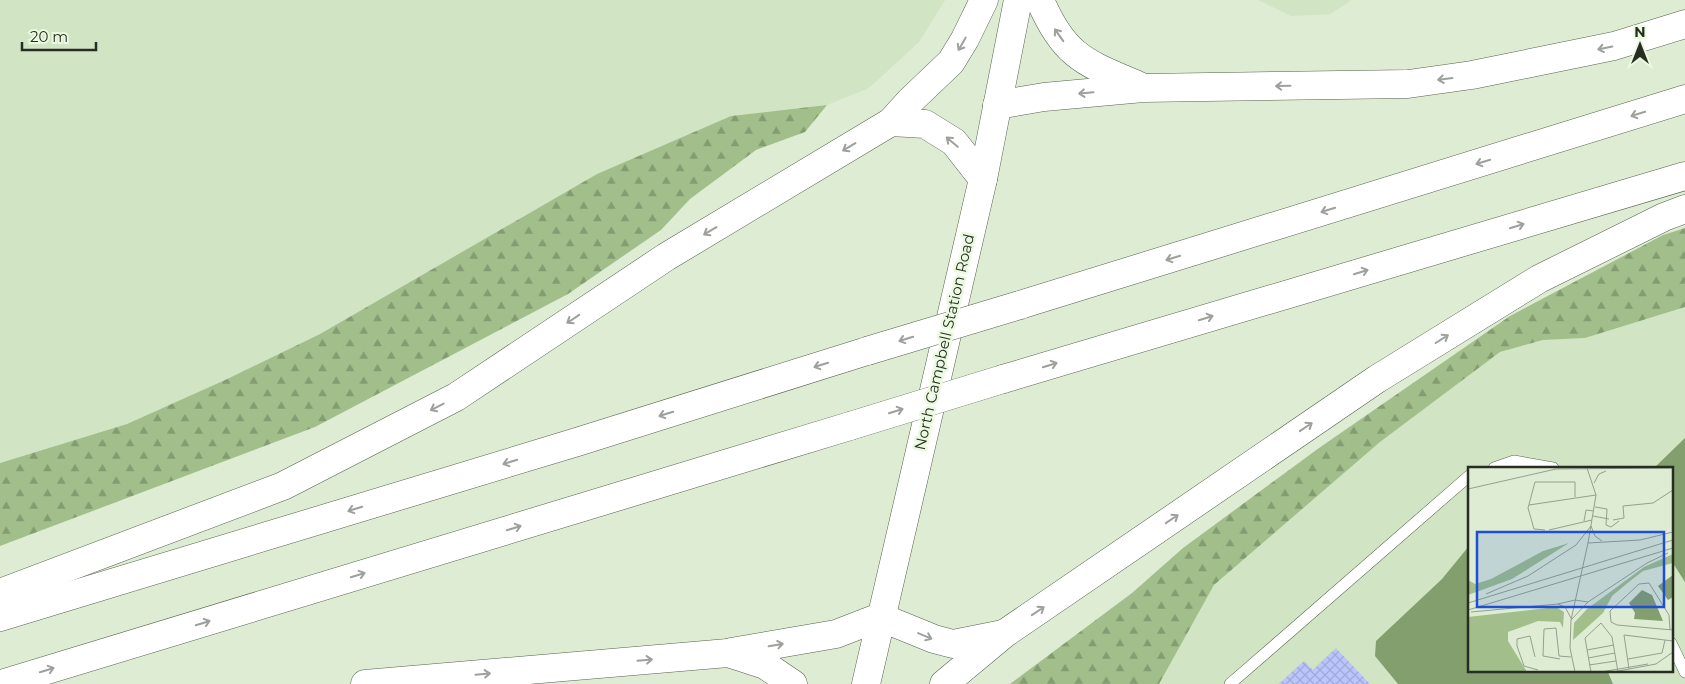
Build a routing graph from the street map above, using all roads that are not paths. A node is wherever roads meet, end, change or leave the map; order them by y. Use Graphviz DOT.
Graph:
graph roads {
  1 [pos="984,0"];
  2 [pos="1018,0"];
  3 [pos="1040,0"];
  4 [pos="1685,24"];
  5 [pos="1143,88"];
  6 [pos="1685,100"];
  7 [pos="997,105"];
  8 [pos="891,122"];
  9 [pos="1685,176"];
  10 [pos="982,179"];
  11 [pos="1685,209"];
  12 [pos="1497,467"];
  13 [pos="1547,467"];
  14 [pos="1468,477"];
  15 [pos="0,593"];
  16 [pos="0,617"];
  17 [pos="880,617"];
  18 [pos="1004,634"];
  19 [pos="1672,645"];
  20 [pos="728,653"];
  21 [pos="1685,672"];
  22 [pos="1,684"];
  23 [pos="365,684"];
  24 [pos="793,684"];
  25 [pos="866,684"];
  26 [pos="944,684"];
  27 [pos="1230,684"];
  1 -- 8 [label="main road, one-way"];
  2 -- 7 [label="main road, North Campbell Station Road"];
  5 -- 3 [label="main road, one-way"];
  4 -- 5 [label="main road, one-way"];
  5 -- 7 [label="main road, one-way"];
  6 -- 16 [label="main road, one-way, bridge"];
  7 -- 10 [label="main road, North Campbell Station Road"];
  10 -- 8 [label="main road, one-way"];
  8 -- 15 [label="main road, one-way"];
  22 -- 9 [label="main road, one-way, bridge"];
  10 -- 17 [label="main road, North Campbell Station Road"];
  18 -- 11 [label="main road, one-way"];
  12 -- 13 [label="lane"];
  14 -- 27 [label="lane"];
  17 -- 18 [label="main road, one-way"];
  20 -- 17 [label="main road, one-way"];
  17 -- 25 [label="main road, North Campbell Station Road"];
  18 -- 26 [label="main road"];
  19 -- 21 [label="lane"];
  23 -- 20 [label="main road, one-way"];
  20 -- 24 [label="main road"];
}
